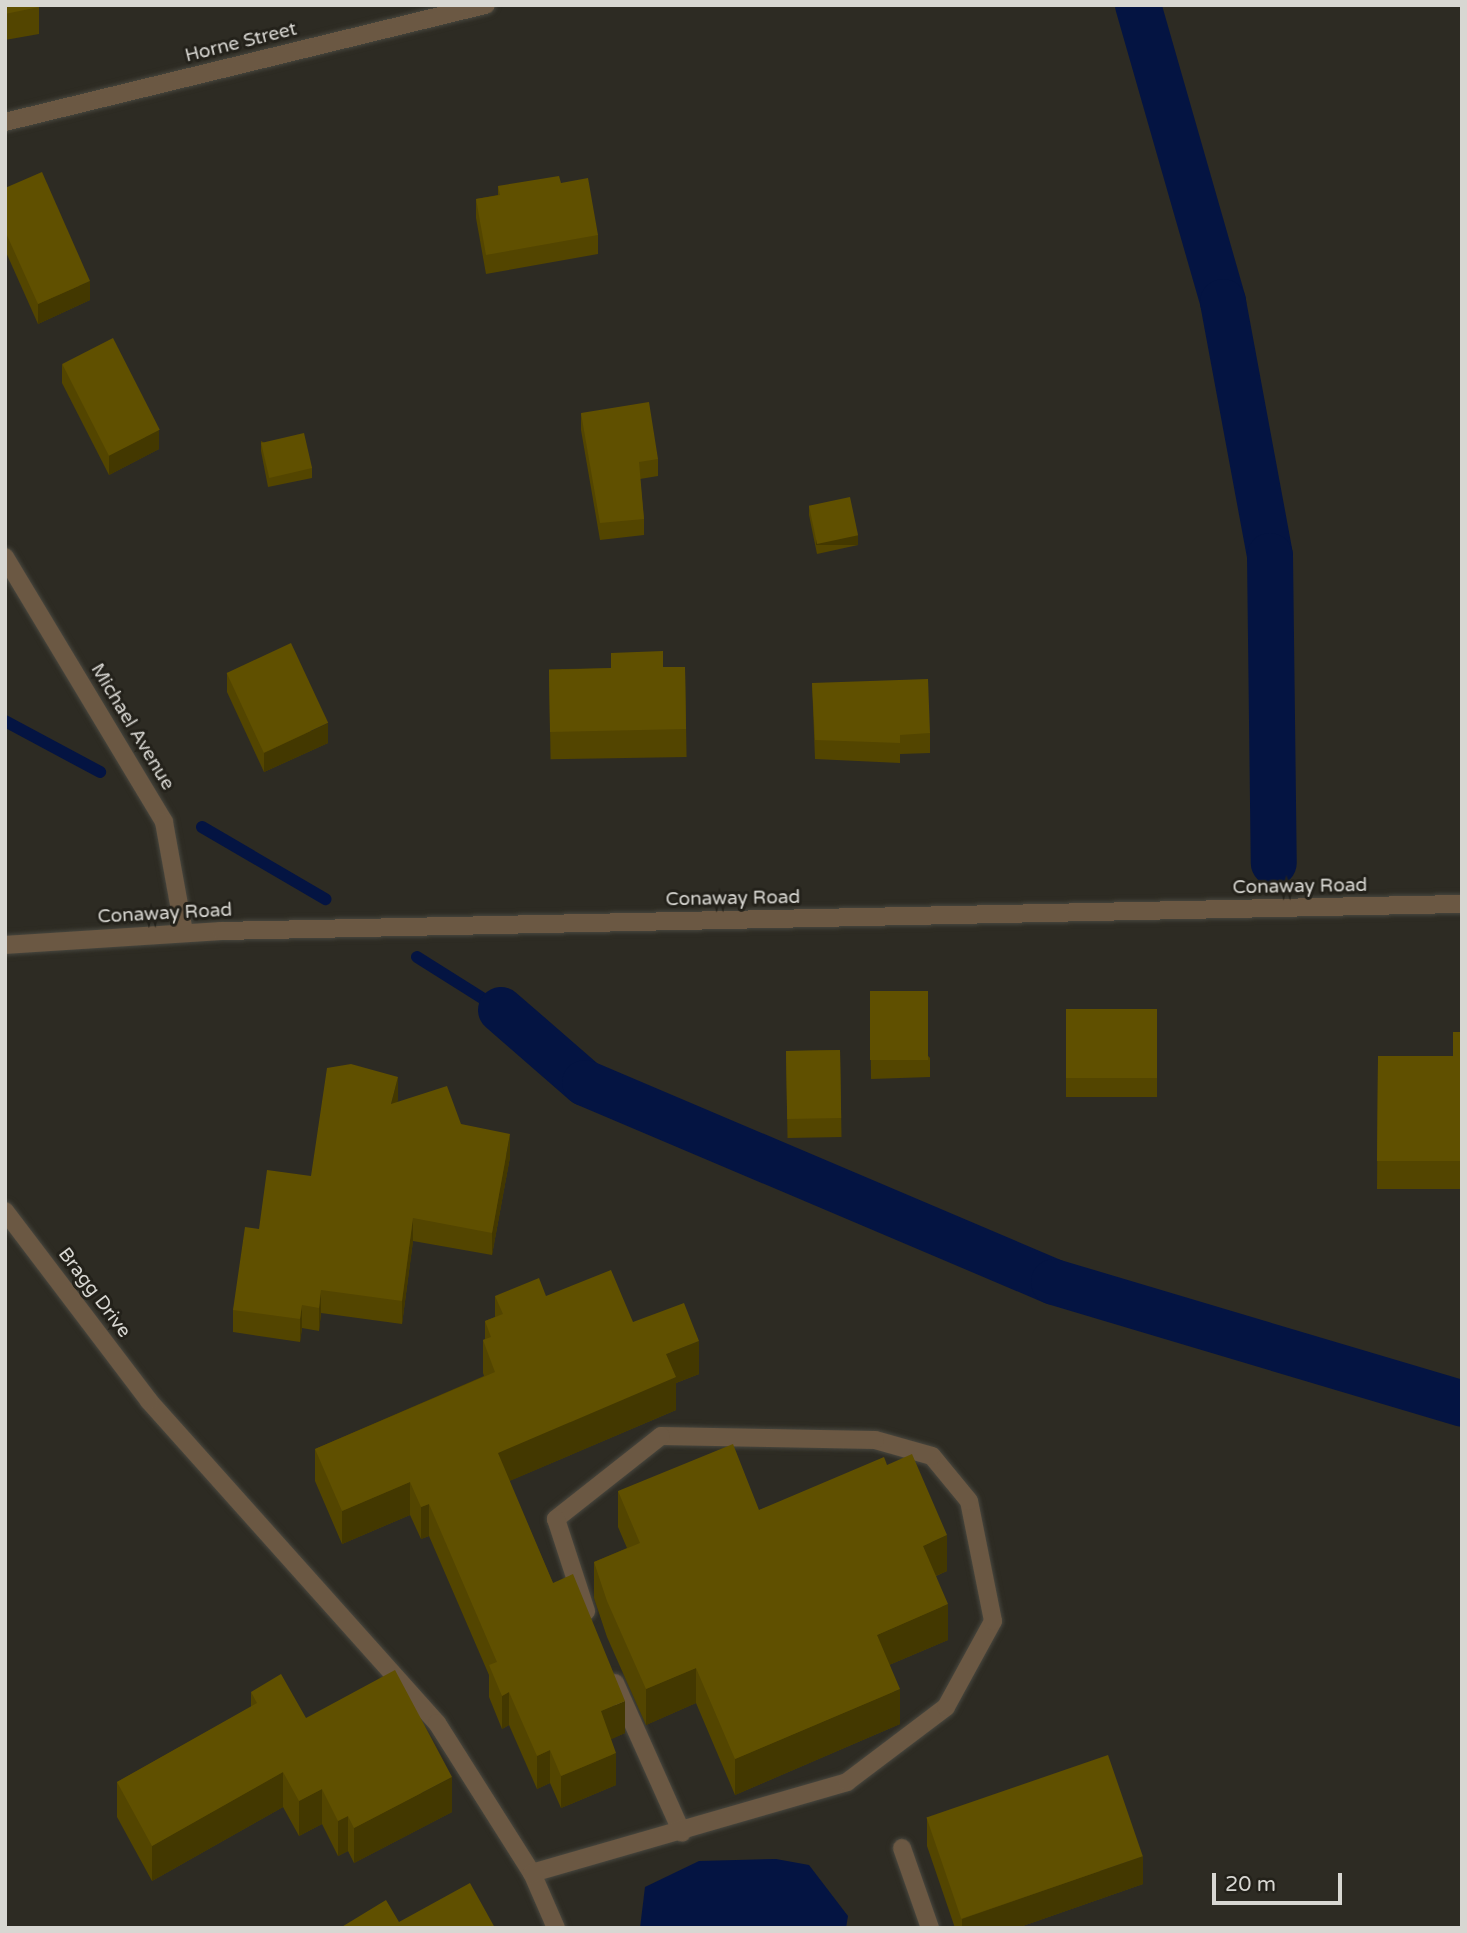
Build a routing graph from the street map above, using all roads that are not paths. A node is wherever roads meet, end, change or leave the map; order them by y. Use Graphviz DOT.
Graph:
graph roads {
  1 [pos="486,5"];
  2 [pos="5,122"];
  3 [pos="5,557"];
  4 [pos="1462,904"];
  5 [pos="184,932"];
  6 [pos="5,945"];
  7 [pos="5,1211"];
  8 [pos="592,1629"];
  9 [pos="608,1667"];
  10 [pos="682,1833"];
  11 [pos="902,1848"];
  12 [pos="532,1873"];
  13 [pos="556,1928"];
  14 [pos="930,1928"];
  1 -- 2 [label="street, Horne Street"];
  3 -- 5 [label="street, Michael Avenue"];
  4 -- 5 [label="street, Conaway Road"];
  5 -- 6 [label="street, Conaway Road"];
  7 -- 12 [label="street, Bragg Drive"];
  8 -- 10 [label="street"];
  9 -- 10 [label="street"];
  10 -- 12 [label="street"];
  11 -- 14 [label="street"];
  12 -- 13 [label="street, Bragg Drive"];
}
